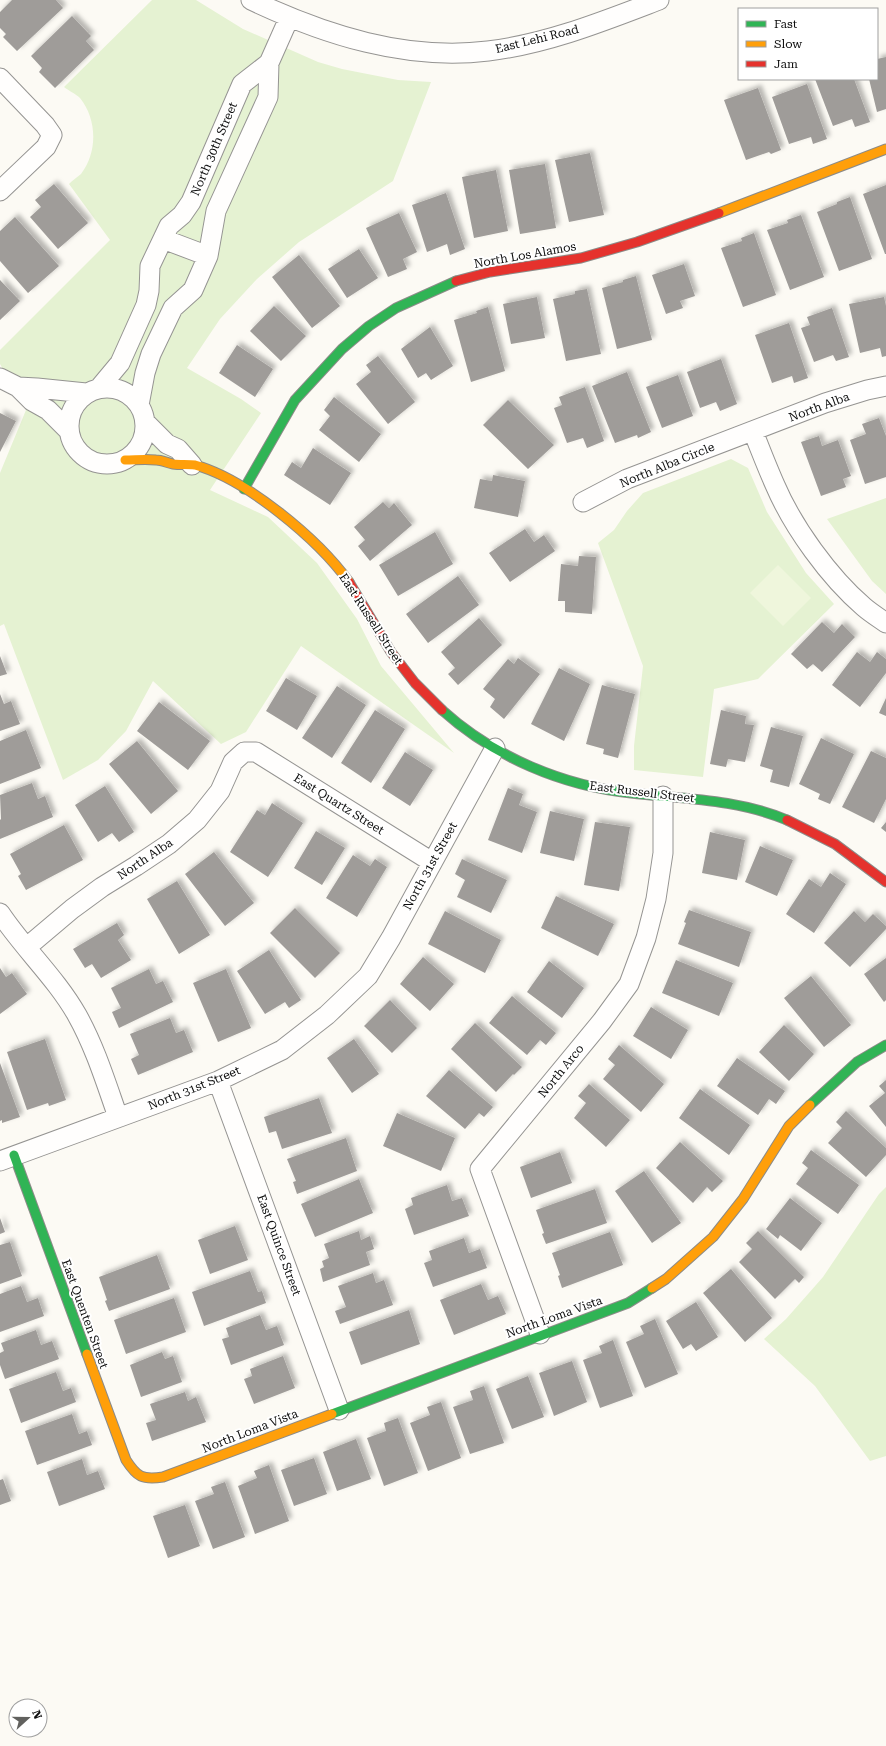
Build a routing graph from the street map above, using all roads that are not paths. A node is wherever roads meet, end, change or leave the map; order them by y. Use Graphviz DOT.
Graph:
graph roads {
  1 [pos="251,0"];
  2 [pos="659,0"];
  3 [pos="289,18"];
  4 [pos="269,63"];
  5 [pos="0,78"];
  6 [pos="886,150"];
  7 [pos="0,191"];
  8 [pos="163,239"];
  9 [pos="208,256"];
  10 [pos="0,378"];
  11 [pos="886,386"];
  12 [pos="18,387"];
  13 [pos="93,390"];
  14 [pos="142,414"];
  15 [pos="68,430"];
  16 [pos="753,431"];
  17 [pos="125,460"];
  18 [pos="192,465"];
  19 [pos="244,489"];
  20 [pos="583,502"];
  21 [pos="886,623"];
  22 [pos="495,748"];
  23 [pos="244,752"];
  24 [pos="663,796"];
  25 [pos="432,862"];
  26 [pos="886,882"];
  27 [pos="0,913"];
  28 [pos="27,947"];
  29 [pos="886,1045"];
  30 [pos="218,1081"];
  31 [pos="118,1118"];
  32 [pos="7,1158"];
  33 [pos="540,1334"];
  34 [pos="339,1410"];
  35 [pos="140,1478"];
  1 -- 3 [label="street, East Lehi Road"];
  2 -- 3 [label="street, East Lehi Road"];
  3 -- 4 [label="street, North 30th Street"];
  4 -- 8 [label="street, North 30th Street"];
  4 -- 9 [label="street, North 30th Street"];
  5 -- 7 [label="street"];
  6 -- 19 [label="street, North Los Alamos"];
  8 -- 9 [label="street"];
  8 -- 13 [label="street, North 30th Street"];
  9 -- 14 [label="street, North 30th Street"];
  10 -- 12 [label="street"];
  11 -- 16 [label="street, North Alba"];
  12 -- 13 [label="street"];
  12 -- 15 [label="street"];
  13 -- 14 [label="street"];
  13 -- 15 [label="street"];
  14 -- 17 [label="street"];
  14 -- 18 [label="street, East Russell Street"];
  15 -- 17 [label="street"];
  16 -- 20 [label="street, North Alba Circle"];
  16 -- 21 [label="street"];
  17 -- 18 [label="street, East Russell Street"];
  18 -- 19 [label="street, East Russell Street"];
  19 -- 22 [label="street, East Russell Street"];
  22 -- 24 [label="street, East Russell Street"];
  22 -- 25 [label="street, North 31st Street"];
  23 -- 25 [label="street, East Quartz Street"];
  23 -- 28 [label="street, North Alba"];
  24 -- 26 [label="street, East Russell Street"];
  24 -- 33 [label="street, North Arco"];
  25 -- 30 [label="street, North 31st Street"];
  27 -- 28 [label="street"];
  28 -- 31 [label="street"];
  29 -- 33 [label="street, North Loma Vista"];
  30 -- 31 [label="street, North 31st Street"];
  30 -- 34 [label="street, East Quince Street"];
  31 -- 32 [label="street, North 31st Street"];
  32 -- 35 [label="street, East Quenten Street"];
  33 -- 34 [label="street, North Loma Vista"];
  34 -- 35 [label="street, North Loma Vista"];
}
